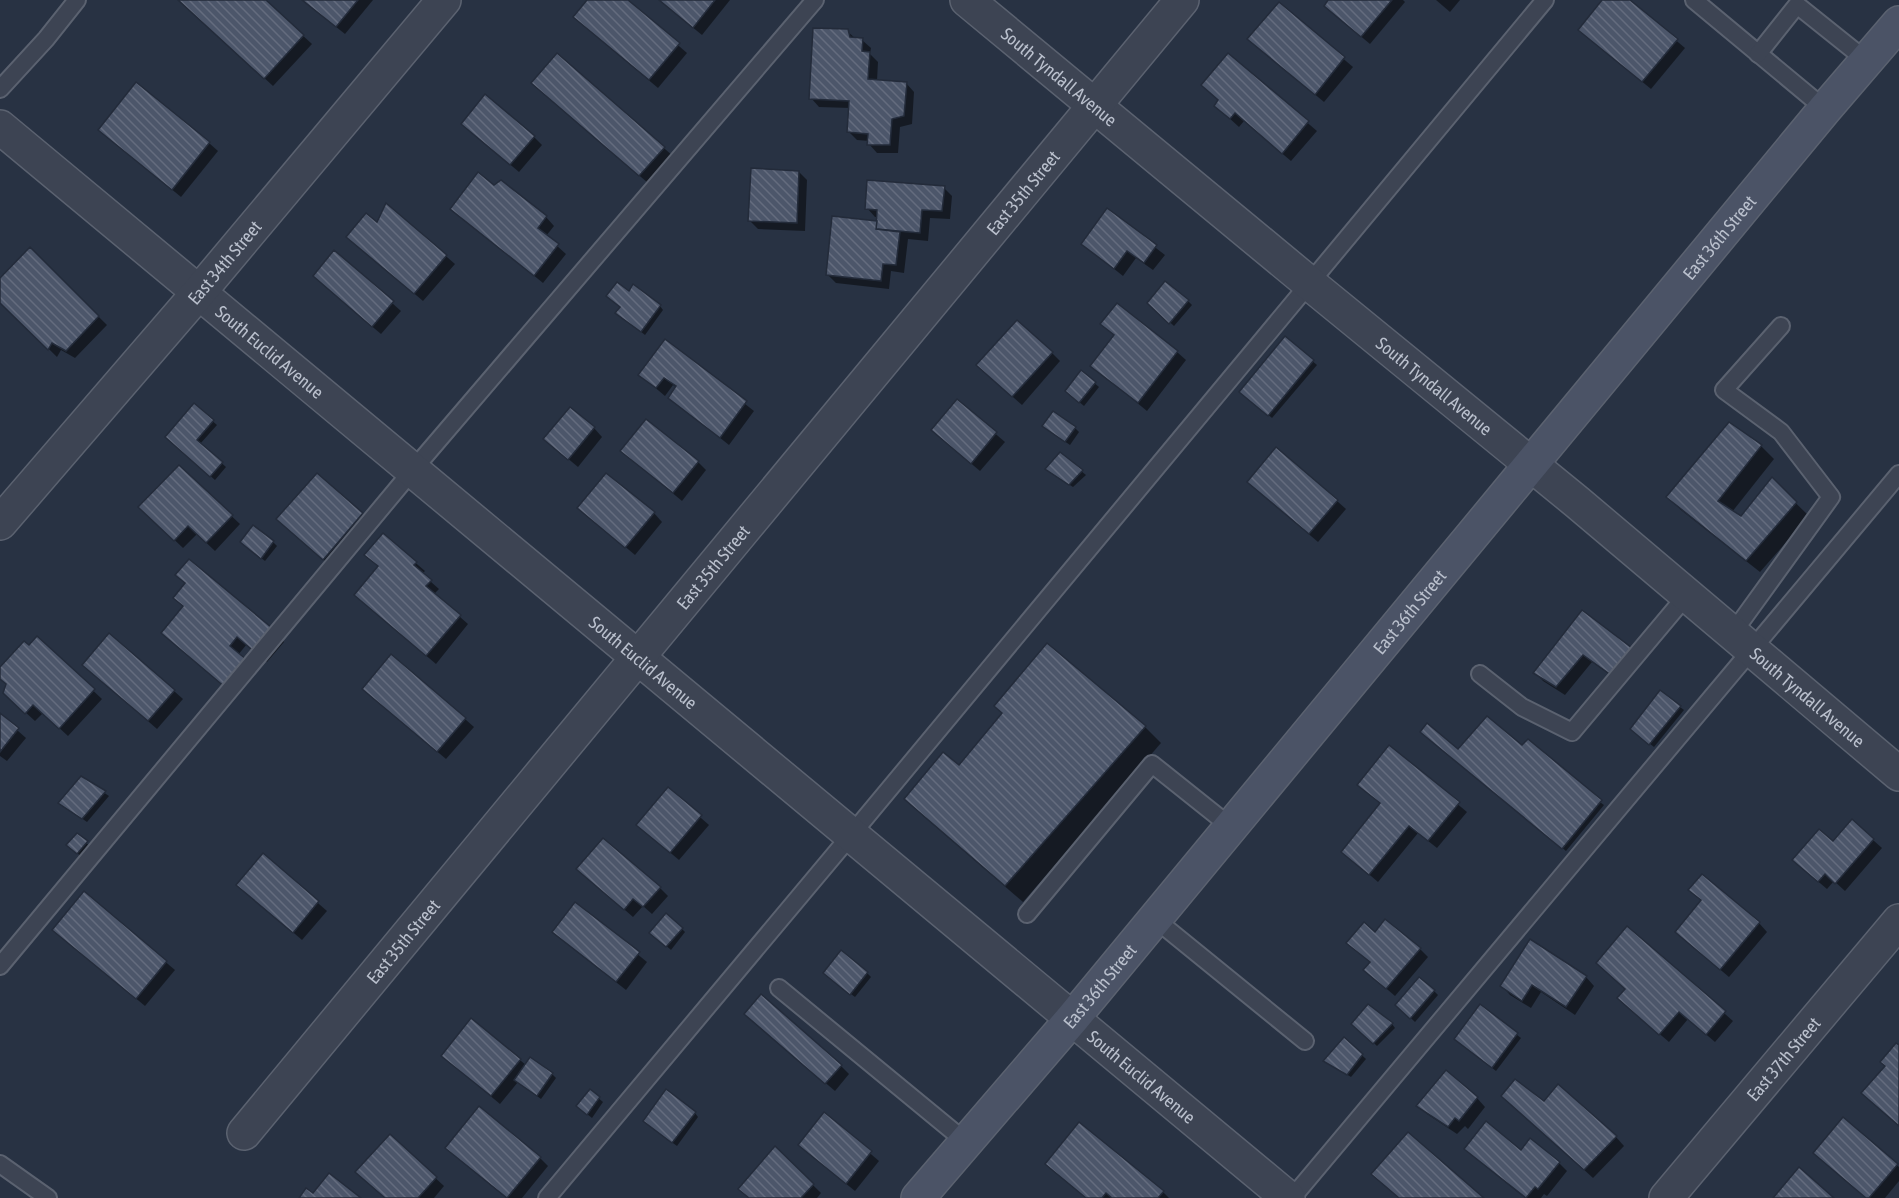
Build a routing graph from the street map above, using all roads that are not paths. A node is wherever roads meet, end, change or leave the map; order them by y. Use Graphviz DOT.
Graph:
graph roads {
  1 [pos="77,0"];
  2 [pos="444,0"];
  3 [pos="815,0"];
  4 [pos="967,0"];
  5 [pos="1182,0"];
  6 [pos="1545,0"];
  7 [pos="1694,0"];
  8 [pos="1799,2"];
  9 [pos="1899,23"];
  10 [pos="1758,54"];
  11 [pos="1866,61"];
  12 [pos="0,89"];
  13 [pos="1095,106"];
  14 [pos="1825,109"];
  15 [pos="0,127"];
  16 [pos="1309,283"];
  17 [pos="200,291"];
  18 [pos="1781,326"];
  19 [pos="1531,466"];
  20 [pos="412,471"];
  21 [pos="1899,474"];
  22 [pos="0,523"];
  23 [pos="1686,596"];
  24 [pos="1741,642"];
  25 [pos="638,658"];
  26 [pos="1479,674"];
  27 [pos="1899,774"];
  28 [pos="1231,828"];
  29 [pos="851,835"];
  30 [pos="1027,914"];
  31 [pos="1155,919"];
  32 [pos="1899,921"];
  33 [pos="0,966"];
  34 [pos="779,988"];
  35 [pos="1072,1019"];
  36 [pos="1305,1041"];
  37 [pos="244,1133"];
  38 [pos="966,1142"];
  39 [pos="0,1164"];
  40 [pos="48,1198"];
  41 [pos="547,1198"];
  42 [pos="918,1198"];
  43 [pos="1290,1198"];
  44 [pos="1666,1198"];
  1 -- 12 [label="lane"];
  2 -- 17 [label="street, East 34th Street"];
  3 -- 20 [label="lane"];
  4 -- 13 [label="street, South Tyndall Avenue"];
  5 -- 13 [label="street, East 35th Street"];
  6 -- 16 [label="lane"];
  7 -- 10 [label="lane"];
  8 -- 10 [label="lane"];
  8 -- 11 [label="lane"];
  9 -- 11 [label="main road, East 36th Street"];
  10 -- 14 [label="lane"];
  11 -- 14 [label="main road, East 36th Street"];
  13 -- 16 [label="street, South Tyndall Avenue"];
  13 -- 25 [label="street, East 35th Street"];
  14 -- 19 [label="main road, East 36th Street"];
  15 -- 17 [label="street, South Euclid Avenue"];
  16 -- 19 [label="street, South Tyndall Avenue"];
  16 -- 29 [label="lane"];
  17 -- 20 [label="street, South Euclid Avenue"];
  17 -- 22 [label="street, East 34th Street"];
  18 -- 24 [label="lane"];
  19 -- 23 [label="street, South Tyndall Avenue"];
  19 -- 28 [label="main road, East 36th Street"];
  20 -- 25 [label="street, South Euclid Avenue"];
  20 -- 33 [label="lane"];
  21 -- 24 [label="lane"];
  23 -- 24 [label="street, South Tyndall Avenue"];
  23 -- 26 [label="lane"];
  24 -- 27 [label="street, South Tyndall Avenue"];
  24 -- 43 [label="lane"];
  25 -- 29 [label="street, South Euclid Avenue"];
  25 -- 37 [label="street, East 35th Street"];
  28 -- 30 [label="lane"];
  28 -- 31 [label="main road, East 36th Street"];
  29 -- 35 [label="street, South Euclid Avenue"];
  29 -- 41 [label="lane"];
  31 -- 35 [label="main road, East 36th Street"];
  31 -- 36 [label="lane"];
  32 -- 44 [label="street, East 37th Street"];
  34 -- 38 [label="lane"];
  35 -- 38 [label="main road, East 36th Street"];
  35 -- 43 [label="street, South Euclid Avenue"];
  38 -- 42 [label="main road, East 36th Street"];
  39 -- 40 [label="lane"];
}
